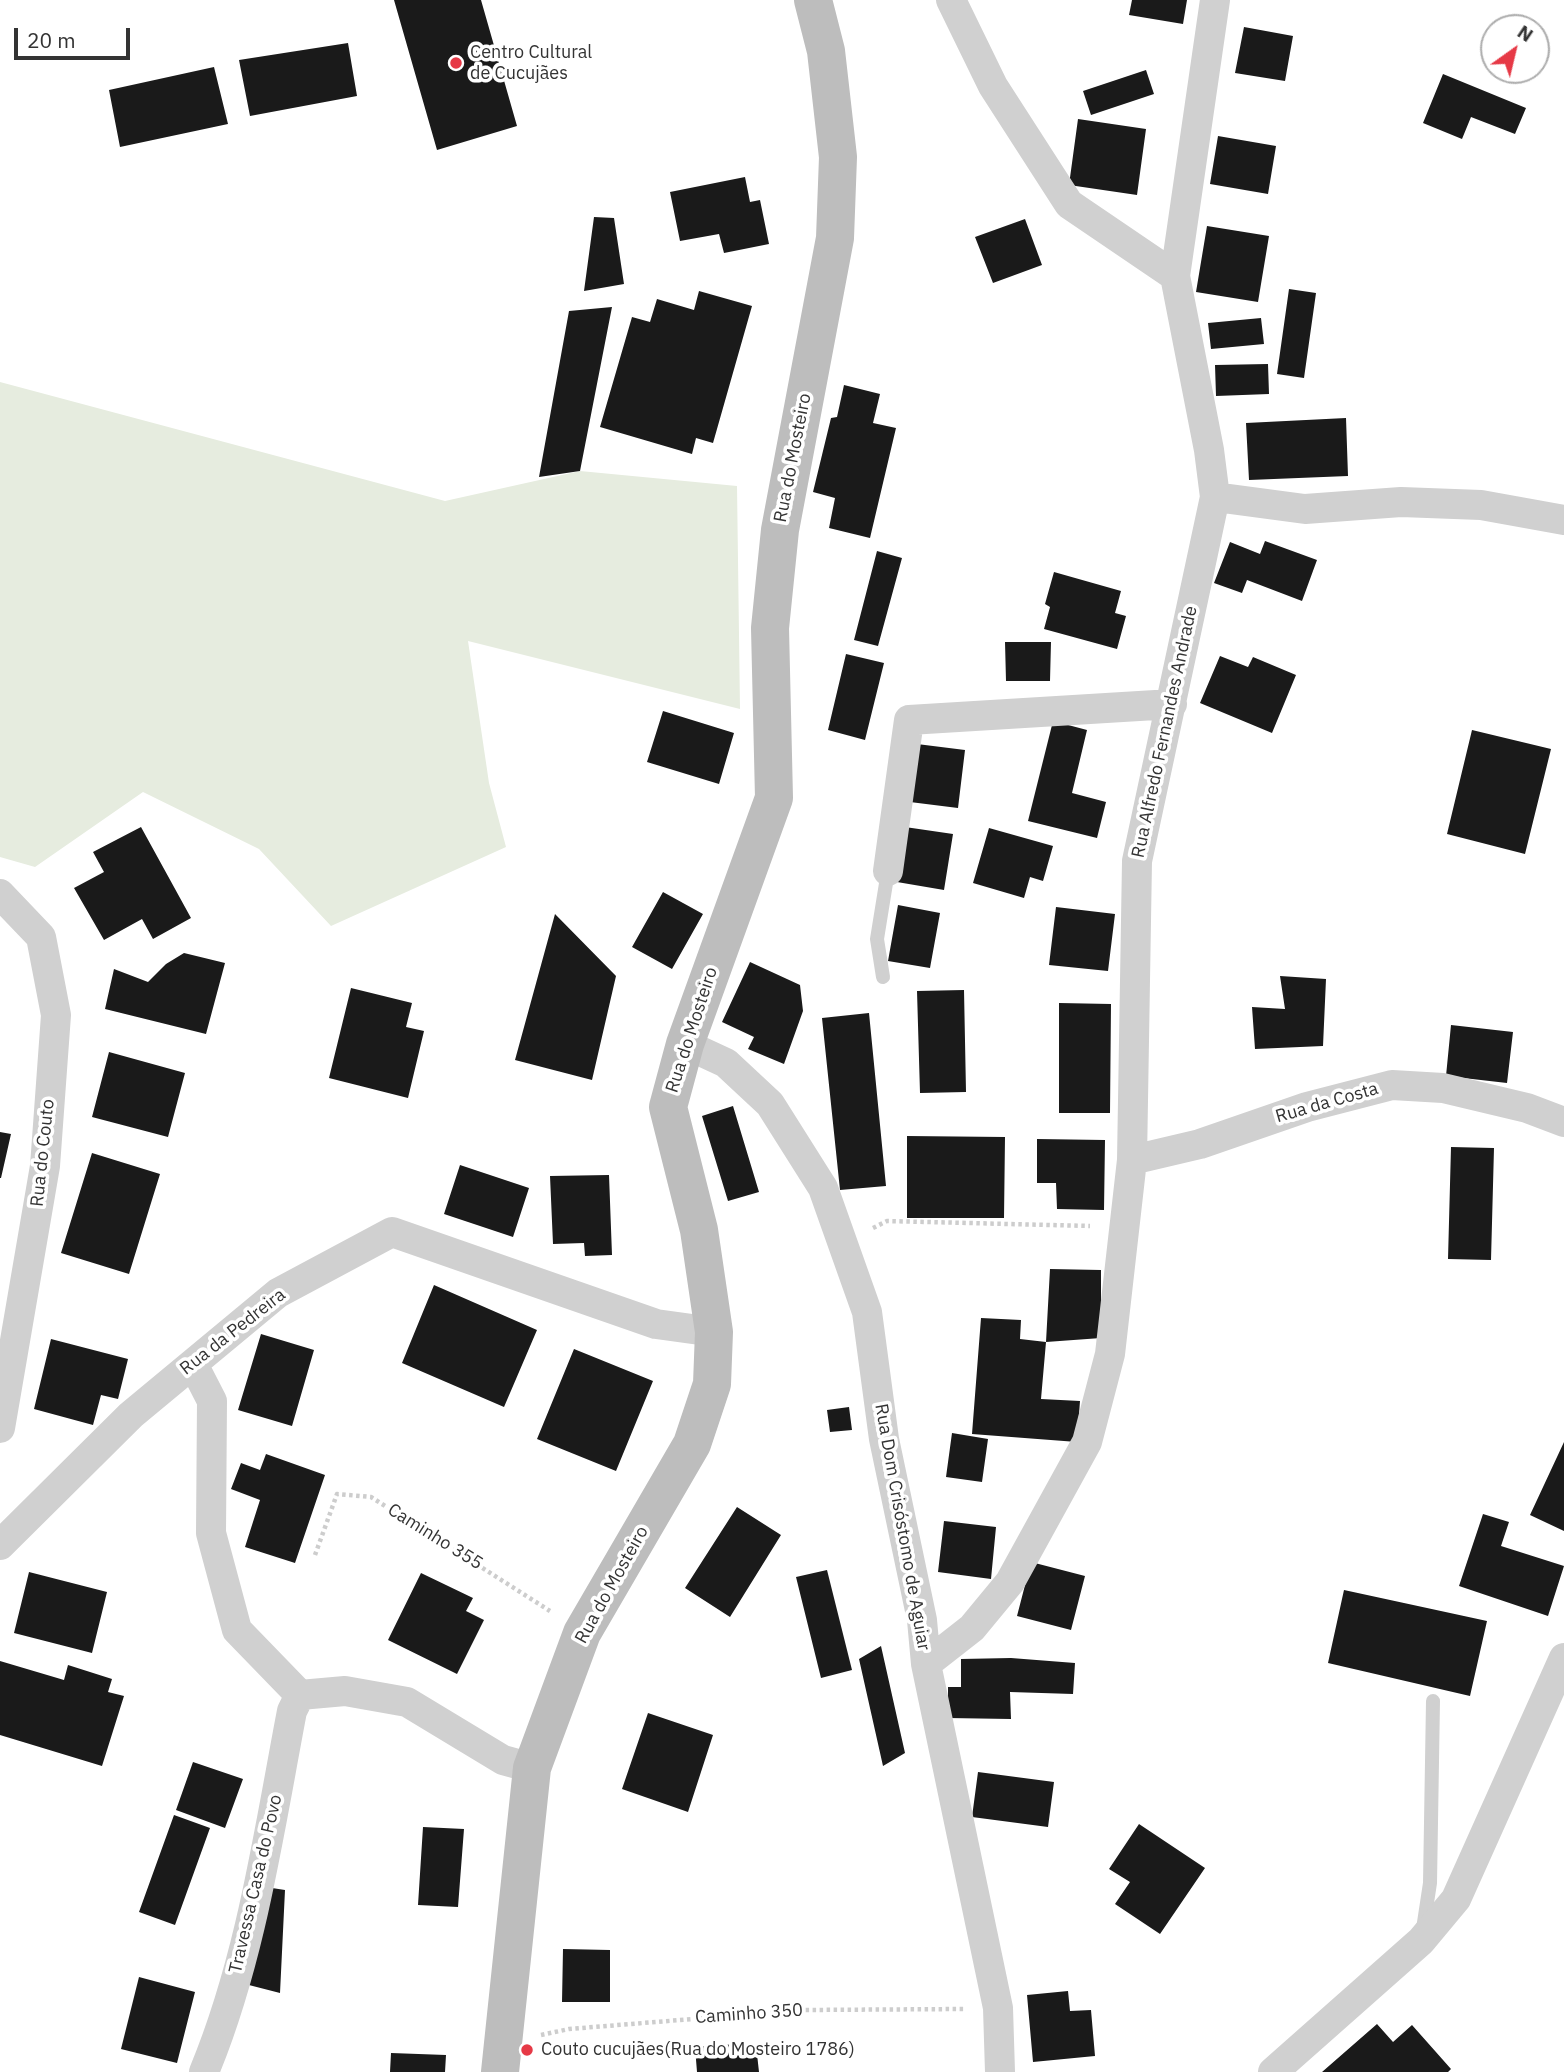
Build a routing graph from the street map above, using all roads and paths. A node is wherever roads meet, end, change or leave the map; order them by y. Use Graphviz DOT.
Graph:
graph roads {
  1 [pos="813,0"];
  2 [pos="951,0"];
  3 [pos="1215,0"];
  4 [pos="1175,276"];
  5 [pos="1215,497"];
  6 [pos="1564,520"];
  7 [pos="1172,704"];
  8 [pos="888,871"];
  9 [pos="0,894"];
  10 [pos="883,978"];
  11 [pos="685,1044"];
  12 [pos="1564,1122"];
  13 [pos="1132,1160"];
  14 [pos="1122,1227"];
  15 [pos="842,1243"];
  16 [pos="714,1332"];
  17 [pos="193,1364"];
  18 [pos="0,1427"];
  19 [pos="0,1545"];
  20 [pos="315,1555"];
  21 [pos="582,1633"];
  22 [pos="1564,1658"];
  23 [pos="926,1664"];
  24 [pos="300,1695"];
  25 [pos="1433,1701"];
  26 [pos="532,1768"];
  27 [pos="1421,1941"];
  28 [pos="998,2008"];
  29 [pos="501,2058"];
  30 [pos="204,2072"];
  31 [pos="1000,2072"];
  32 [pos="1273,2072"];
  1 -- 11 [label="main road, Rua do Mosteiro"];
  2 -- 4 [label="street"];
  3 -- 4 [label="street, Rua Alfredo Fernandes Andrade"];
  4 -- 5 [label="street, Rua Alfredo Fernandes Andrade"];
  5 -- 6 [label="street"];
  5 -- 7 [label="street, Rua Alfredo Fernandes Andrade"];
  7 -- 8 [label="street"];
  7 -- 13 [label="street, Rua Alfredo Fernandes Andrade"];
  8 -- 10 [label="lane"];
  9 -- 18 [label="street, Rua do Couto"];
  11 -- 15 [label="street, Rua Dom Crisóstomo de Aguiar"];
  11 -- 16 [label="main road, Rua do Mosteiro"];
  12 -- 13 [label="street, Rua da Costa"];
  13 -- 14 [label="street, Rua Alfredo Fernandes Andrade"];
  14 -- 15 [label="path"];
  14 -- 23 [label="street, Rua Alfredo Fernandes Andrade"];
  15 -- 23 [label="street, Rua Dom Crisóstomo de Aguiar"];
  16 -- 17 [label="street, Rua da Pedreira"];
  16 -- 21 [label="main road, Rua do Mosteiro"];
  17 -- 19 [label="street, Rua da Pedreira"];
  17 -- 24 [label="street"];
  20 -- 21 [label="path, Caminho 355"];
  21 -- 26 [label="main road, Rua do Mosteiro"];
  22 -- 27 [label="street"];
  23 -- 28 [label="street, Rua Dom Crisóstomo de Aguiar"];
  24 -- 26 [label="street"];
  24 -- 30 [label="street, Travessa Casa do Povo"];
  25 -- 27 [label="lane"];
  26 -- 29 [label="main road, Rua do Mosteiro"];
  27 -- 32 [label="street"];
  28 -- 29 [label="path, Caminho 350"];
  28 -- 31 [label="street, Rua Dom Crisóstomo de Aguiar"];
}
